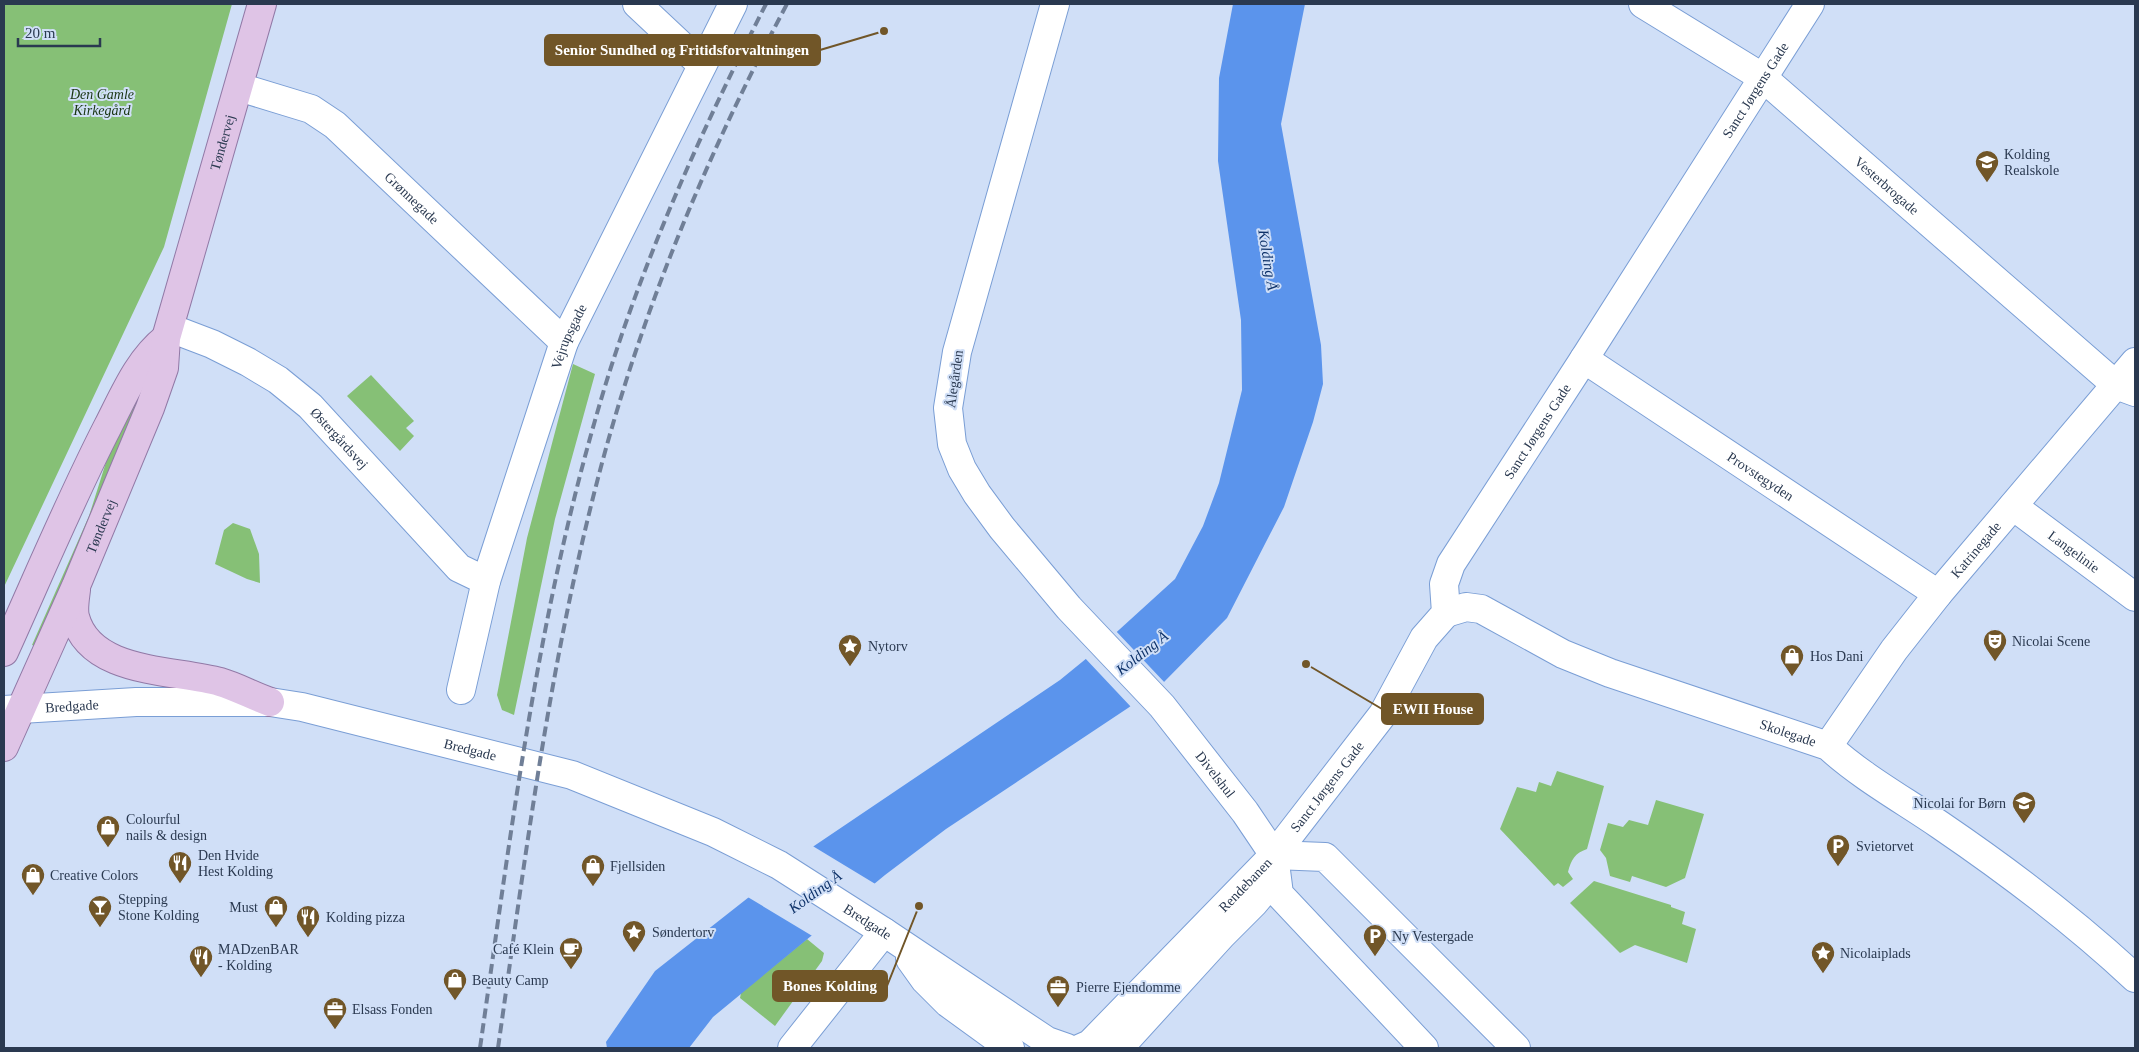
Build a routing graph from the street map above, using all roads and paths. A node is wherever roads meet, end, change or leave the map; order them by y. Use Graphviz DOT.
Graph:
graph roads {
  1 [pos="262,4"];
  2 [pos="637,4"];
  3 [pos="733,4"];
  4 [pos="1055,4"];
  5 [pos="1643,4"];
  6 [pos="1810,4"];
  7 [pos="702,65"];
  8 [pos="1762,77"];
  9 [pos="239,87"];
  10 [pos="168,333"];
  11 [pos="564,342"];
  12 [pos="1584,359"];
  13 [pos="2135,362"];
  14 [pos="2126,388"];
  15 [pos="2014,506"];
  16 [pos="486,581"];
  17 [pos="76,586"];
  18 [pos="1938,594"];
  19 [pos="2135,596"];
  20 [pos="1446,613"];
  21 [pos="4,652"];
  22 [pos="462,690"];
  23 [pos="1153,696"];
  24 [pos="270,702"];
  25 [pos="12,710"];
  26 [pos="1828,746"];
  27 [pos="4,747"];
  28 [pos="1274,855"];
  29 [pos="891,937"];
  30 [pos="2135,978"];
  31 [pos="792,1048"];
  32 [pos="1010,1048"];
  33 [pos="1067,1048"];
  34 [pos="1081,1048"];
  35 [pos="1119,1048"];
  36 [pos="1424,1048"];
  37 [pos="1516,1048"];
  1 -- 9 [label="main road, Tøndervej"];
  2 -- 7 [label="street"];
  3 -- 7 [label="street, Vejrupsgade"];
  4 -- 23 [label="street, Ålegården"];
  5 -- 8 [label="street, Vesterbrogade"];
  6 -- 8 [label="street, Sanct Jørgens Gade"];
  7 -- 11 [label="street, Vejrupsgade"];
  8 -- 12 [label="street, Sanct Jørgens Gade"];
  8 -- 14 [label="street, Vesterbrogade"];
  9 -- 10 [label="main road, Tøndervej"];
  9 -- 11 [label="street, Grønnegade"];
  10 -- 16 [label="street, Østergårdsvej"];
  10 -- 17 [label="main road, Tøndervej"];
  10 -- 21 [label="main road"];
  11 -- 16 [label="street, Vejrupsgade"];
  12 -- 18 [label="street, Provstegyden"];
  12 -- 20 [label="street, Sanct Jørgens Gade"];
  13 -- 14 [label="street, Katrinegade"];
  14 -- 15 [label="street, Katrinegade"];
  15 -- 18 [label="street, Katrinegade"];
  15 -- 19 [label="street, Langelinie"];
  16 -- 22 [label="street, Vejrupsgade"];
  17 -- 24 [label="main road"];
  17 -- 25 [label="main road, Tøndervej"];
  18 -- 26 [label="street, Katrinegade"];
  20 -- 26 [label="street, Skolegade"];
  20 -- 28 [label="street, Sanct Jørgens Gade"];
  23 -- 28 [label="street, Divelshul"];
  24 -- 25 [label="street, Bredgade"];
  24 -- 29 [label="street, Bredgade"];
  25 -- 27 [label="main road, Tøndervej"];
  26 -- 30 [label="street, Skolegade"];
  28 -- 34 [label="street, Rendebanen"];
  28 -- 35 [label="street, Rendebanen"];
  28 -- 36 [label="street"];
  28 -- 37 [label="street"];
  29 -- 31 [label="street"];
  29 -- 32 [label="street, Bredgade"];
  29 -- 33 [label="street, Bredgade"];
}
